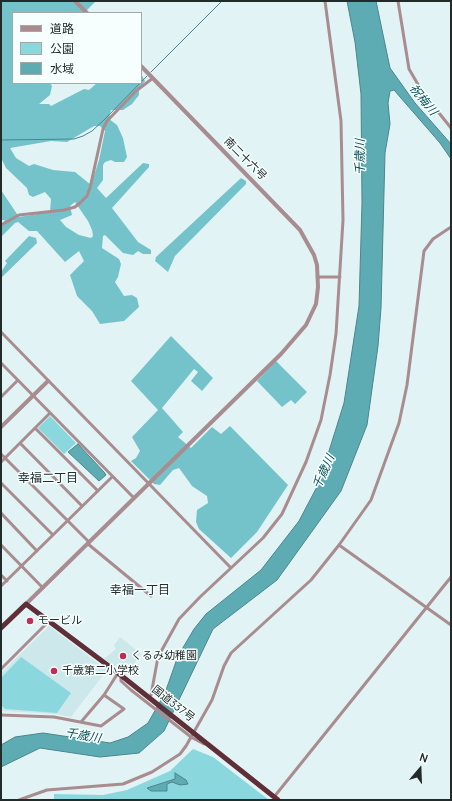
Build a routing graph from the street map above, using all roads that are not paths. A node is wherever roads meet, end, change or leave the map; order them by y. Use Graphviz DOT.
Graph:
graph roads {
  1 [pos="75,1"];
  2 [pos="325,1"];
  3 [pos="398,1"];
  4 [pos="86,12"];
  5 [pos="142,67"];
  6 [pos="152,78"];
  7 [pos="451,128"];
  8 [pos="1,225"];
  9 [pos="451,228"];
  10 [pos="318,276"];
  11 [pos="340,277"];
  12 [pos="1,332"];
  13 [pos="1,363"];
  14 [pos="18,380"];
  15 [pos="48,381"];
  16 [pos="2,395"];
  17 [pos="33,396"];
  18 [pos="50,413"];
  19 [pos="1,427"];
  20 [pos="35,428"];
  21 [pos="20,443"];
  22 [pos="1,454"];
  23 [pos="5,458"];
  24 [pos="1,462"];
  25 [pos="112,477"];
  26 [pos="1,483"];
  27 [pos="148,484"];
  28 [pos="98,491"];
  29 [pos="134,498"];
  30 [pos="82,506"];
  31 [pos="1,514"];
  32 [pos="68,521"];
  33 [pos="53,535"];
  34 [pos="88,543"];
  35 [pos="1,545"];
  36 [pos="339,545"];
  37 [pos="37,551"];
  38 [pos="22,566"];
  39 [pos="231,568"];
  40 [pos="1,575"];
  41 [pos="451,577"];
  42 [pos="7,581"];
  43 [pos="1,586"];
  44 [pos="43,588"];
  45 [pos="151,596"];
  46 [pos="26,604"];
  47 [pos="427,607"];
  48 [pos="50,620"];
  49 [pos="451,625"];
  50 [pos="1,628"];
  51 [pos="1,669"];
  52 [pos="120,675"];
  53 [pos="104,695"];
  54 [pos="151,695"];
  55 [pos="1,715"];
  56 [pos="81,722"];
  57 [pos="192,735"];
  58 [pos="276,798"];
  59 [pos="18,800"];
  1 -- 4 [label="street"];
  2 -- 11 [label="street"];
  3 -- 7 [label="street"];
  5 -- 6 [label="street, 南二十六号"];
  6 -- 8 [label="street"];
  6 -- 10 [label="street, 南二十六号"];
  9 -- 36 [label="street"];
  10 -- 11 [label="street"];
  10 -- 27 [label="street, 南二十六号"];
  11 -- 39 [label="street"];
  12 -- 15 [label="street"];
  13 -- 14 [label="street"];
  14 -- 16 [label="street"];
  14 -- 17 [label="street"];
  15 -- 17 [label="street"];
  15 -- 27 [label="street"];
  17 -- 18 [label="street"];
  17 -- 19 [label="street"];
  18 -- 20 [label="street"];
  18 -- 25 [label="street"];
  20 -- 21 [label="street"];
  20 -- 28 [label="street"];
  21 -- 23 [label="street"];
  21 -- 30 [label="street"];
  22 -- 23 [label="street"];
  23 -- 24 [label="street"];
  23 -- 32 [label="street"];
  25 -- 28 [label="street"];
  25 -- 29 [label="street"];
  26 -- 33 [label="street"];
  27 -- 29 [label="street, 南二十六号"];
  27 -- 39 [label="street"];
  28 -- 30 [label="street"];
  29 -- 34 [label="street, 南二十六号"];
  30 -- 32 [label="street"];
  31 -- 37 [label="street"];
  32 -- 33 [label="street"];
  32 -- 34 [label="street"];
  33 -- 37 [label="street"];
  34 -- 44 [label="street, 南二十六号"];
  34 -- 45 [label="street"];
  35 -- 38 [label="street"];
  36 -- 47 [label="street"];
  36 -- 57 [label="street"];
  37 -- 38 [label="street"];
  38 -- 42 [label="street"];
  38 -- 44 [label="street"];
  39 -- 54 [label="street"];
  40 -- 42 [label="street"];
  41 -- 47 [label="street"];
  42 -- 43 [label="street"];
  44 -- 46 [label="street, 南二十六号"];
  46 -- 48 [label="highway, 国道337号"];
  46 -- 50 [label="highway"];
  47 -- 49 [label="street"];
  47 -- 58 [label="street"];
  48 -- 51 [label="street"];
  48 -- 52 [label="highway, 国道337号"];
  52 -- 53 [label="street"];
  52 -- 57 [label="highway, 国道337号"];
  53 -- 56 [label="street"];
  53 -- 56 [label="street"];
  55 -- 56 [label="street"];
  57 -- 58 [label="highway, 国道337号"];
  57 -- 59 [label="street"];
}
